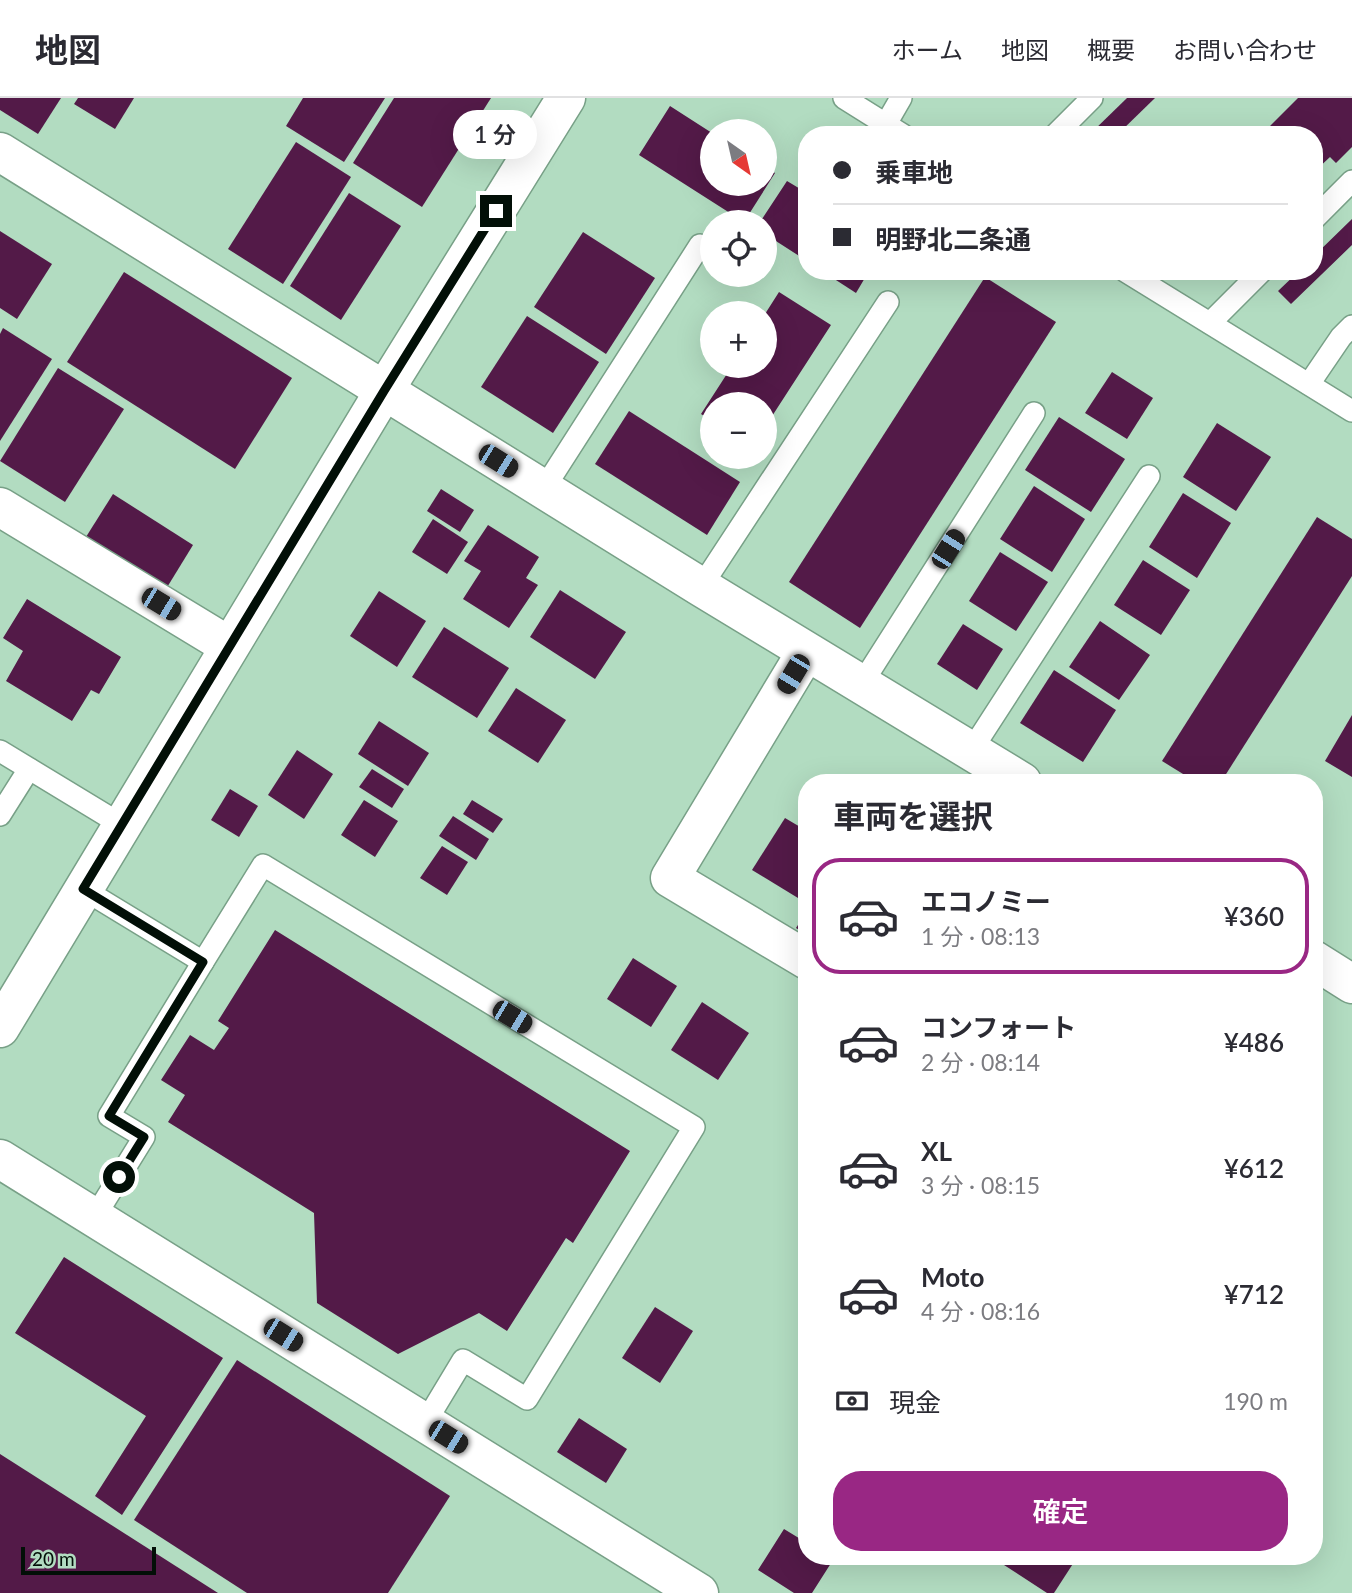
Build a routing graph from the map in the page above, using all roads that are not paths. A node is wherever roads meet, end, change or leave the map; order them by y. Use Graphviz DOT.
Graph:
graph roads {
  1 [pos="566,98"];
  2 [pos="844,98"];
  3 [pos="901,98"];
  4 [pos="1092,98"];
  5 [pos="889,126"];
  6 [pos="895,126"];
  7 [pos="1064,126"];
  8 [pos="0,152"];
  9 [pos="1352,181"];
  10 [pos="1323,210"];
  11 [pos="700,245"];
  12 [pos="1140,280"];
  13 [pos="1253,280"];
  14 [pos="888,302"];
  15 [pos="1210,323"];
  16 [pos="1352,326"];
  17 [pos="1309,384"];
  18 [pos="384,391"];
  19 [pos="1352,411"];
  20 [pos="1034,413"];
  21 [pos="1149,476"];
  22 [pos="543,490"];
  23 [pos="0,507"];
  24 [pos="701,587"];
  25 [pos="229,646"];
  26 [pos="806,652"];
  27 [pos="861,685"];
  28 [pos="0,751"];
  29 [pos="971,751"];
  30 [pos="29,769"];
  31 [pos="1007,774"];
  32 [pos="0,815"];
  33 [pos="122,825"];
  34 [pos="83,889"];
  35 [pos="798,955"];
  36 [pos="203,962"];
  37 [pos="1323,966"];
  38 [pos="1352,984"];
  39 [pos="0,1028"];
  40 [pos="0,1159"];
  41 [pos="94,1218"];
  42 [pos="425,1423"];
  43 [pos="699,1593"];
  1 -- 18 [label="street"];
  2 -- 5 [label="lane"];
  3 -- 6 [label="lane"];
  4 -- 7 [label="lane"];
  8 -- 18 [label="street"];
  9 -- 10 [label="lane"];
  11 -- 22 [label="lane"];
  12 -- 15 [label="lane"];
  13 -- 15 [label="lane"];
  14 -- 24 [label="lane"];
  15 -- 17 [label="lane"];
  16 -- 17 [label="lane"];
  17 -- 19 [label="lane"];
  18 -- 22 [label="street"];
  18 -- 25 [label="street"];
  20 -- 27 [label="lane"];
  21 -- 29 [label="lane"];
  22 -- 24 [label="street"];
  23 -- 25 [label="street"];
  24 -- 26 [label="street"];
  25 -- 33 [label="street"];
  26 -- 27 [label="street"];
  26 -- 35 [label="street"];
  27 -- 29 [label="street"];
  28 -- 30 [label="lane"];
  29 -- 31 [label="street"];
  30 -- 32 [label="lane"];
  30 -- 33 [label="lane"];
  33 -- 34 [label="street"];
  34 -- 36 [label="lane"];
  34 -- 39 [label="street"];
  36 -- 41 [label="lane"];
  36 -- 42 [label="lane"];
  37 -- 38 [label="street"];
  40 -- 41 [label="street"];
  41 -- 42 [label="street"];
  42 -- 43 [label="street"];
}
